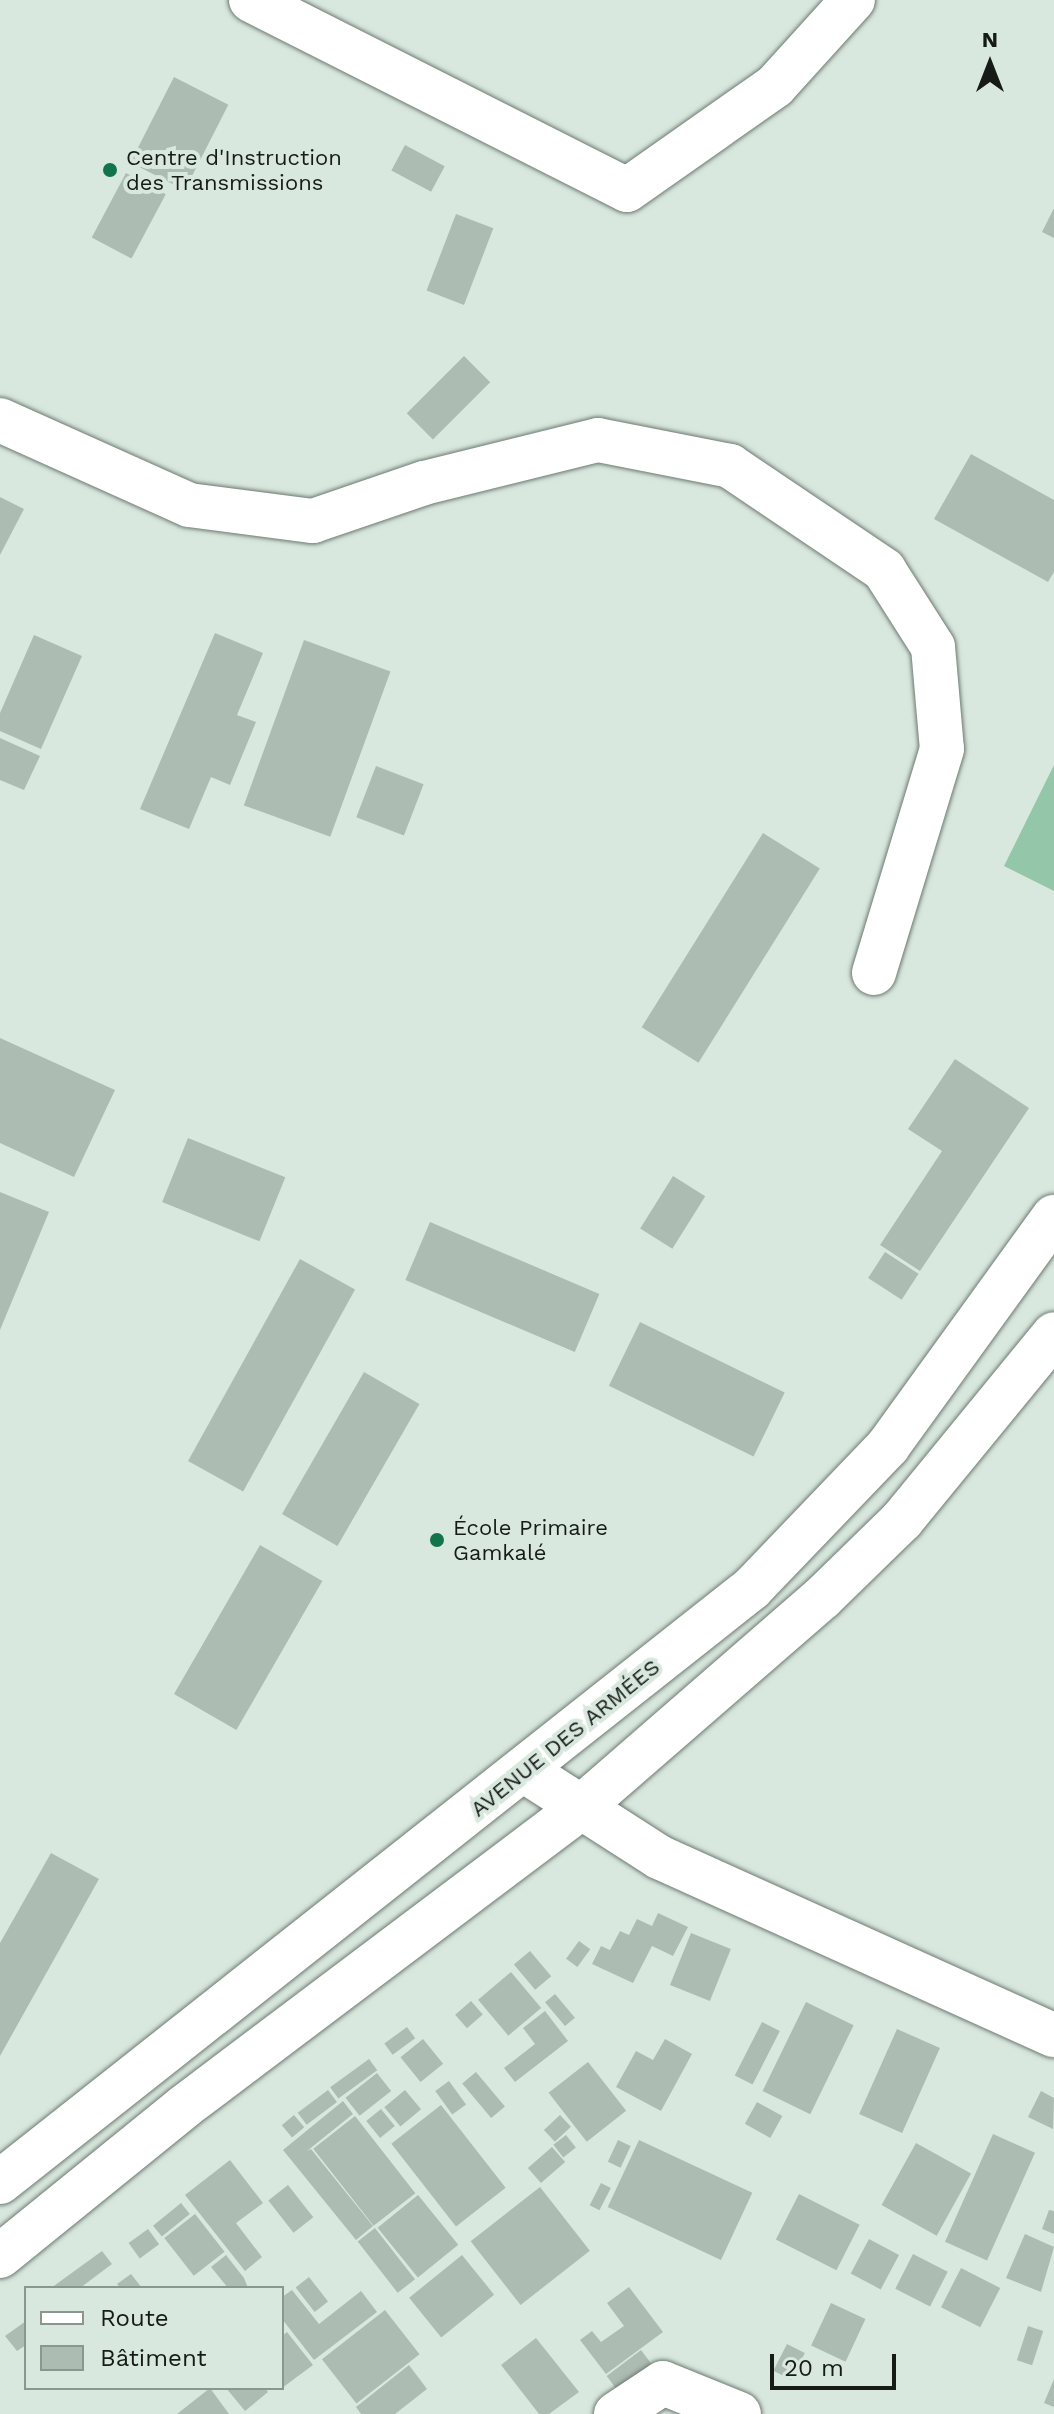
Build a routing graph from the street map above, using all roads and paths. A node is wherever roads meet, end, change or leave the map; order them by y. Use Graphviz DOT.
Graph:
graph roads {
  1 [pos="251,0"];
  2 [pos="853,0"];
  3 [pos="0,420"];
  4 [pos="874,973"];
  5 [pos="1054,1217"];
  6 [pos="1054,1334"];
  7 [pos="525,1771"];
  8 [pos="579,1809"];
  9 [pos="1054,2035"];
  10 [pos="0,2182"];
  11 [pos="0,2256"];
  12 [pos="616,2414"];
  13 [pos="739,2414"];
  1 -- 2 [label="main road"];
  3 -- 4 [label="main road"];
  5 -- 7 [label="main road, AVENUE DES ARMÉES"];
  6 -- 8 [label="main road"];
  7 -- 8 [label="main road"];
  7 -- 10 [label="main road, AVENUE DES ARMÉES"];
  8 -- 9 [label="main road"];
  8 -- 11 [label="main road"];
  12 -- 13 [label="main road"];
}
